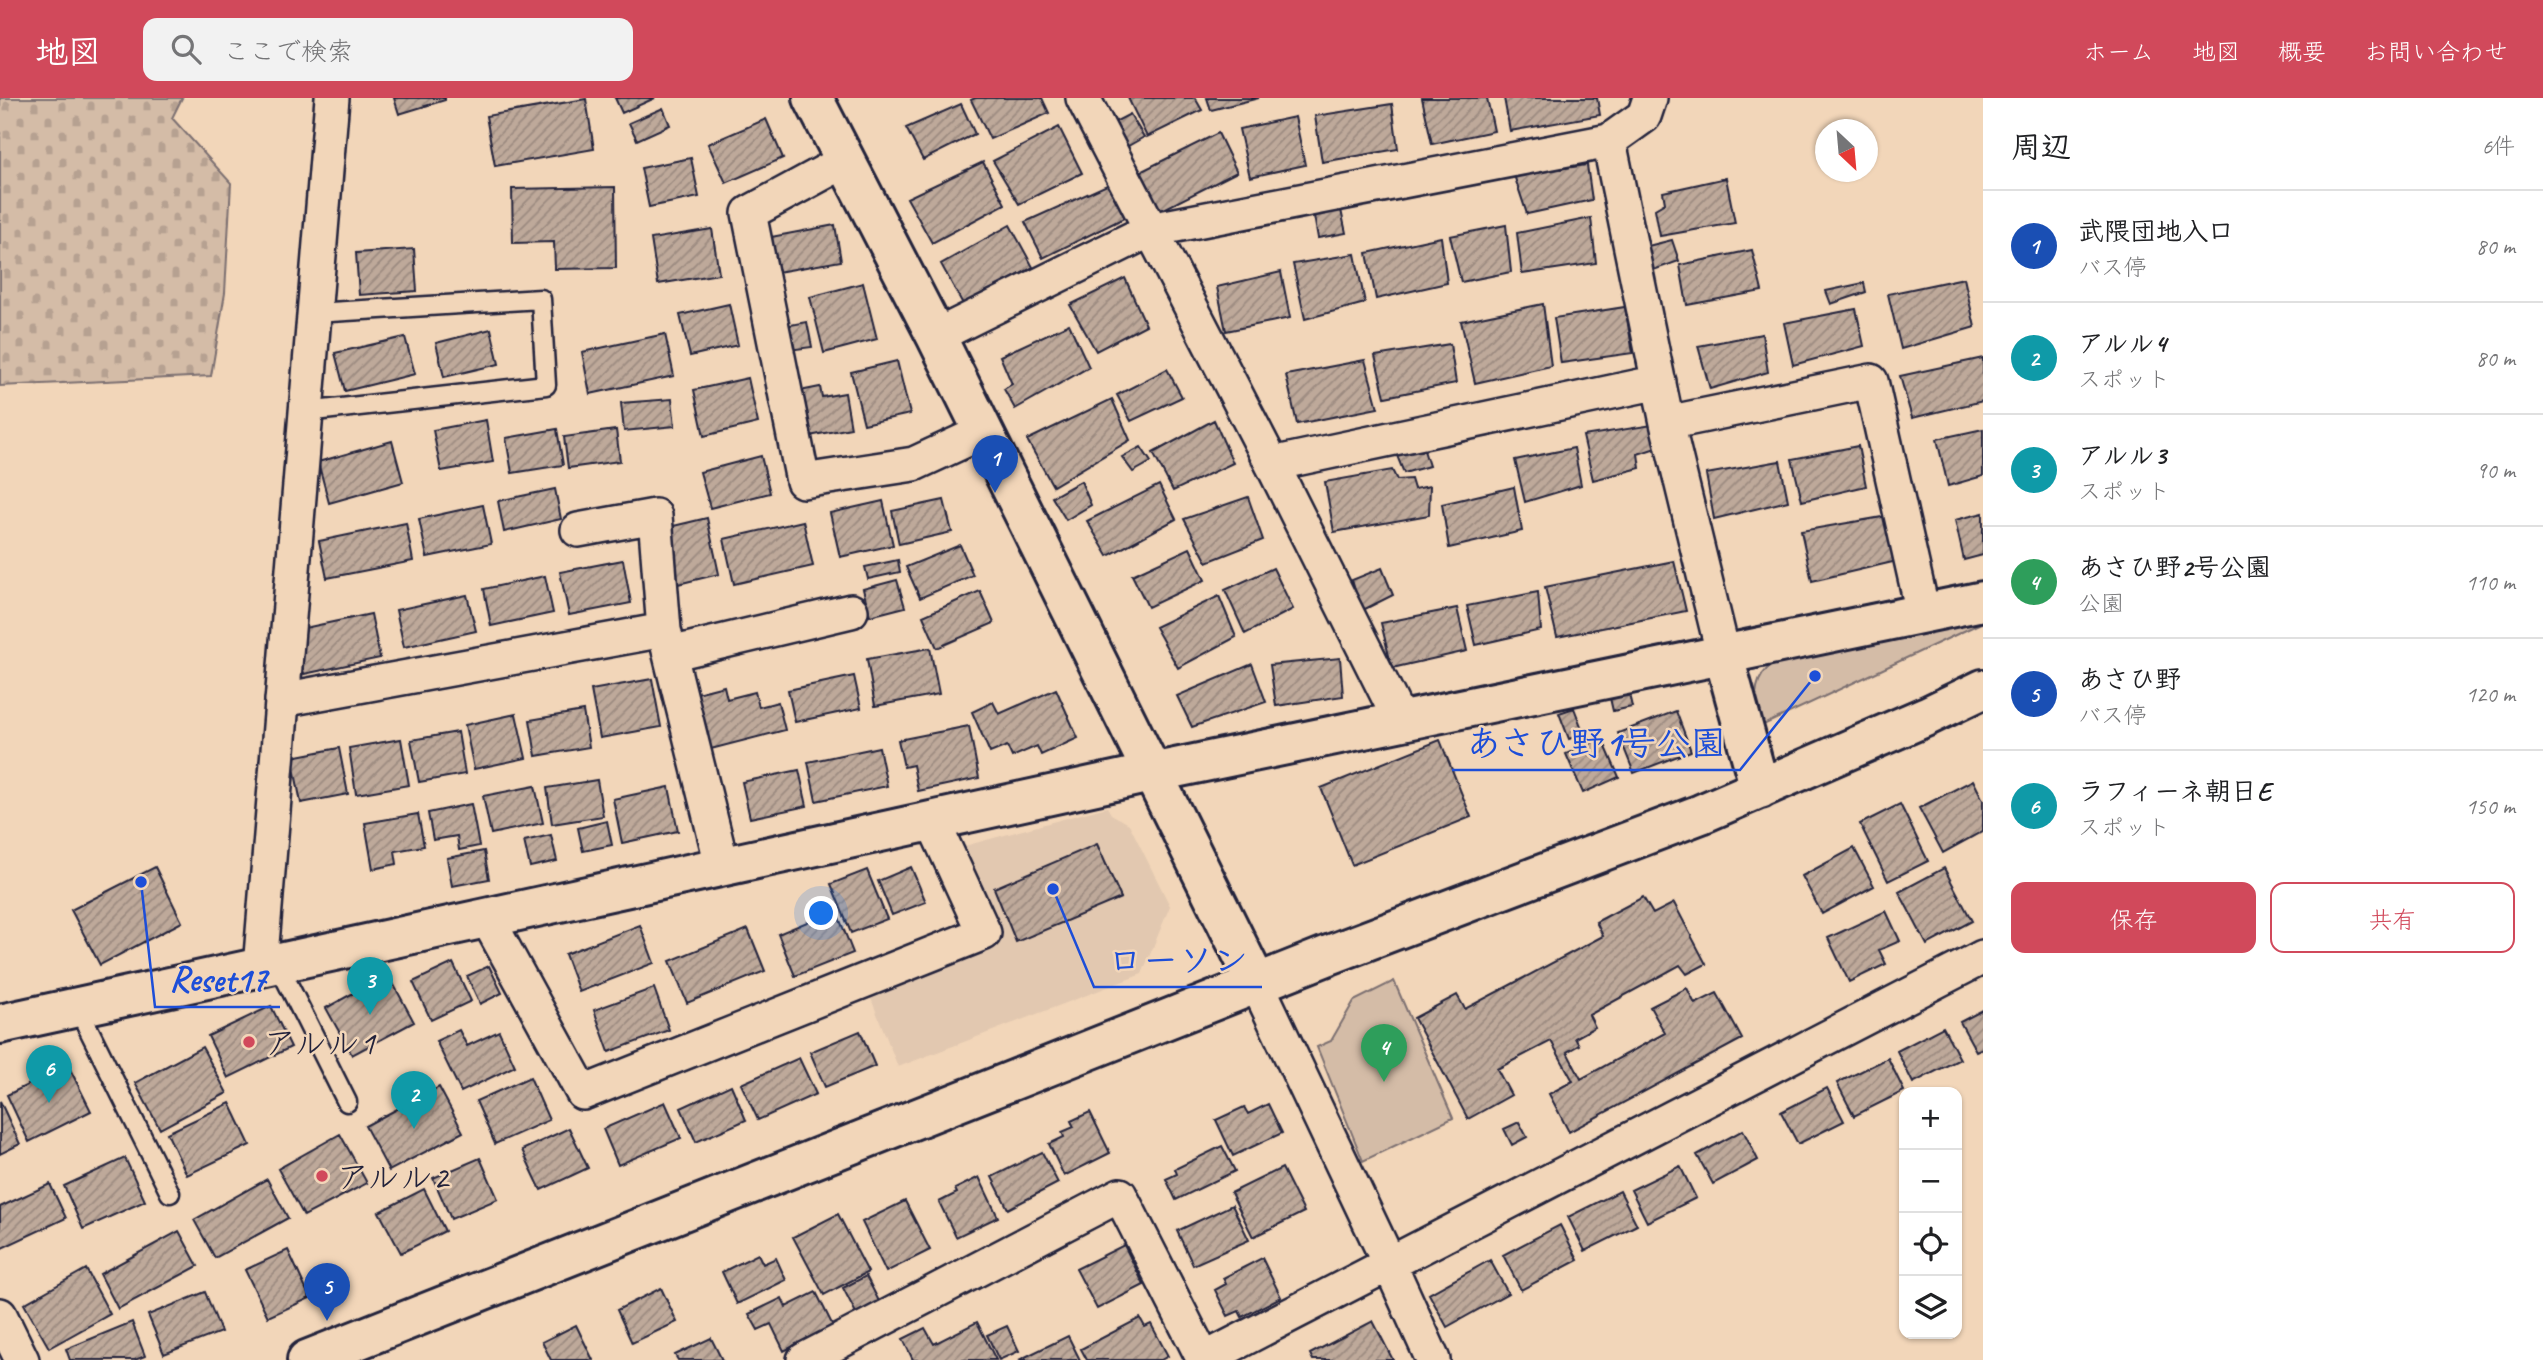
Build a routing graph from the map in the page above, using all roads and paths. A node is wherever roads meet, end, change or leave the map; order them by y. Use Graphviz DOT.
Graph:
graph roads {
  1 [pos="332,98"];
  2 [pos="813,98"];
  3 [pos="1083,98"];
  4 [pos="1650,98"];
  5 [pos="1609,141"];
  6 [pos="845,161"];
  7 [pos="1150,230"];
  8 [pos="314,313"];
  9 [pos="936,336"];
  10 [pos="1659,382"];
  11 [pos="306,412"];
  12 [pos="1667,423"];
  13 [pos="983,432"];
  14 [pos="1272,464"];
  15 [pos="578,530"];
  16 [pos="1983,601"];
  17 [pos="851,611"];
  18 [pos="1923,613"];
  19 [pos="667,642"];
  20 [pos="1723,653"];
  21 [pos="1983,689"];
  22 [pos="282,700"];
  23 [pos="1400,720"];
  24 [pos="1151,773"];
  25 [pos="1760,789"];
  26 [pos="932,820"];
  27 [pos="722,865"];
  28 [pos="487,918"];
  29 [pos="1983,957"];
  30 [pos="269,966"];
  31 [pos="1257,984"];
  32 [pos="78,1008"];
  33 [pos="0,1024"];
  34 [pos="347,1102"];
  35 [pos="170,1193"];
  36 [pos="1390,1265"];
  37 [pos="0,1315"];
  38 [pos="23,1360"];
  39 [pos="307,1360"];
  40 [pos="804,1360"];
  41 [pos="1203,1360"];
  42 [pos="1433,1360"];
  1 -- 8 [label="street"];
  2 -- 6 [label="street"];
  3 -- 7 [label="street"];
  4 -- 5 [label="street"];
  5 -- 7 [label="street"];
  5 -- 10 [label="street"];
  6 -- 9 [label="street"];
  6 -- 13 [label="street"];
  7 -- 9 [label="street"];
  7 -- 14 [label="street"];
  8 -- 11 [label="street"];
  8 -- 11 [label="lane"];
  9 -- 13 [label="street"];
  10 -- 12 [label="street"];
  10 -- 14 [label="street"];
  11 -- 22 [label="street"];
  12 -- 18 [label="street"];
  12 -- 20 [label="street"];
  13 -- 24 [label="street"];
  14 -- 23 [label="street"];
  15 -- 19 [label="street"];
  16 -- 18 [label="street"];
  17 -- 19 [label="street"];
  18 -- 20 [label="street"];
  19 -- 22 [label="street"];
  19 -- 27 [label="street"];
  20 -- 23 [label="street"];
  20 -- 25 [label="street"];
  21 -- 25 [label="street"];
  22 -- 30 [label="street"];
  23 -- 24 [label="street"];
  24 -- 26 [label="street"];
  24 -- 31 [label="street"];
  25 -- 31 [label="street"];
  26 -- 27 [label="street"];
  26 -- 28 [label="street"];
  27 -- 28 [label="street"];
  28 -- 30 [label="street"];
  29 -- 36 [label="street"];
  30 -- 32 [label="street"];
  30 -- 34 [label="lane"];
  31 -- 36 [label="street"];
  31 -- 39 [label="street"];
  32 -- 33 [label="street"];
  32 -- 35 [label="lane"];
  36 -- 41 [label="street"];
  36 -- 42 [label="street"];
  37 -- 38 [label="street"];
  40 -- 41 [label="street"];
}
